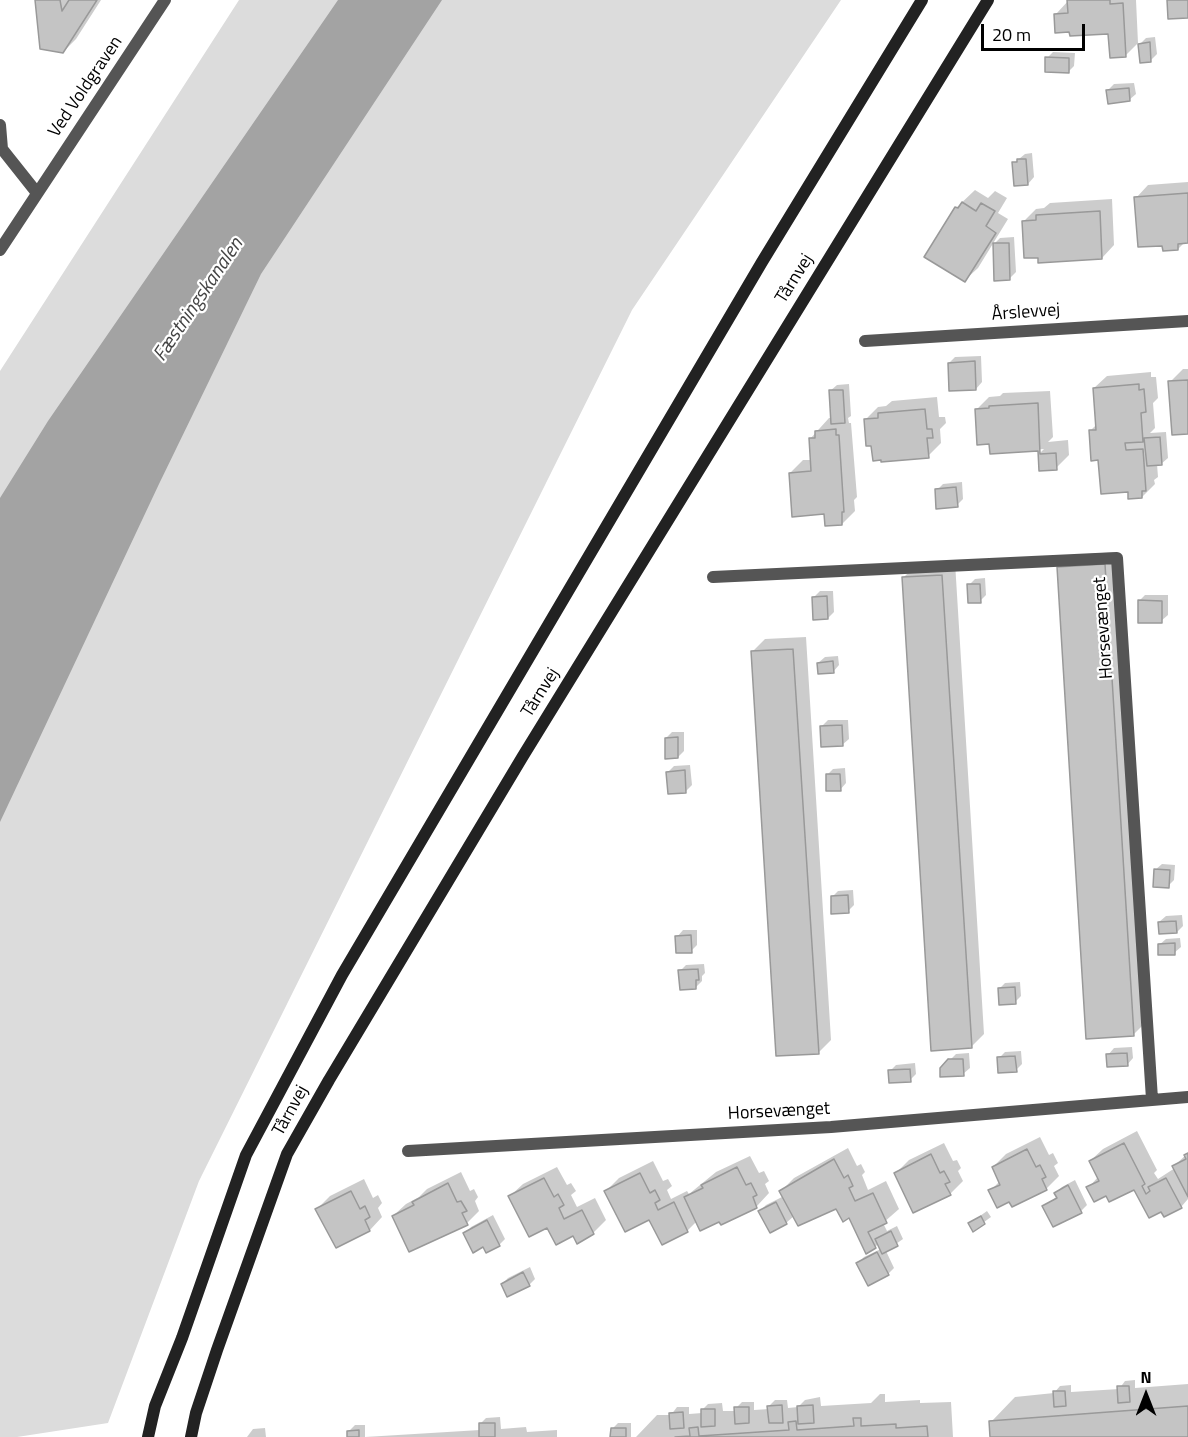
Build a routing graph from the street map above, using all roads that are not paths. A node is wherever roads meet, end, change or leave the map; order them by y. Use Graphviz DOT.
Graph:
graph roads {
  1 [pos="165,0"];
  2 [pos="922,0"];
  3 [pos="988,0"];
  4 [pos="0,125"];
  5 [pos="37,193"];
  6 [pos="0,249"];
  7 [pos="1188,321"];
  8 [pos="866,341"];
  9 [pos="713,577"];
  10 [pos="1188,1097"];
  11 [pos="1152,1099"];
  12 [pos="408,1151"];
  13 [pos="148,1437"];
  14 [pos="190,1437"];
  1 -- 5 [label="street, Ved Voldgraven"];
  2 -- 13 [label="street, Tårnvej"];
  3 -- 14 [label="street, Tårnvej"];
  4 -- 5 [label="street"];
  5 -- 6 [label="street, Ved Voldgraven"];
  7 -- 8 [label="street, Årslevvej"];
  9 -- 11 [label="street, Horsevænget"];
  10 -- 11 [label="street, Horsevænget"];
  11 -- 12 [label="street, Horsevænget"];
}
